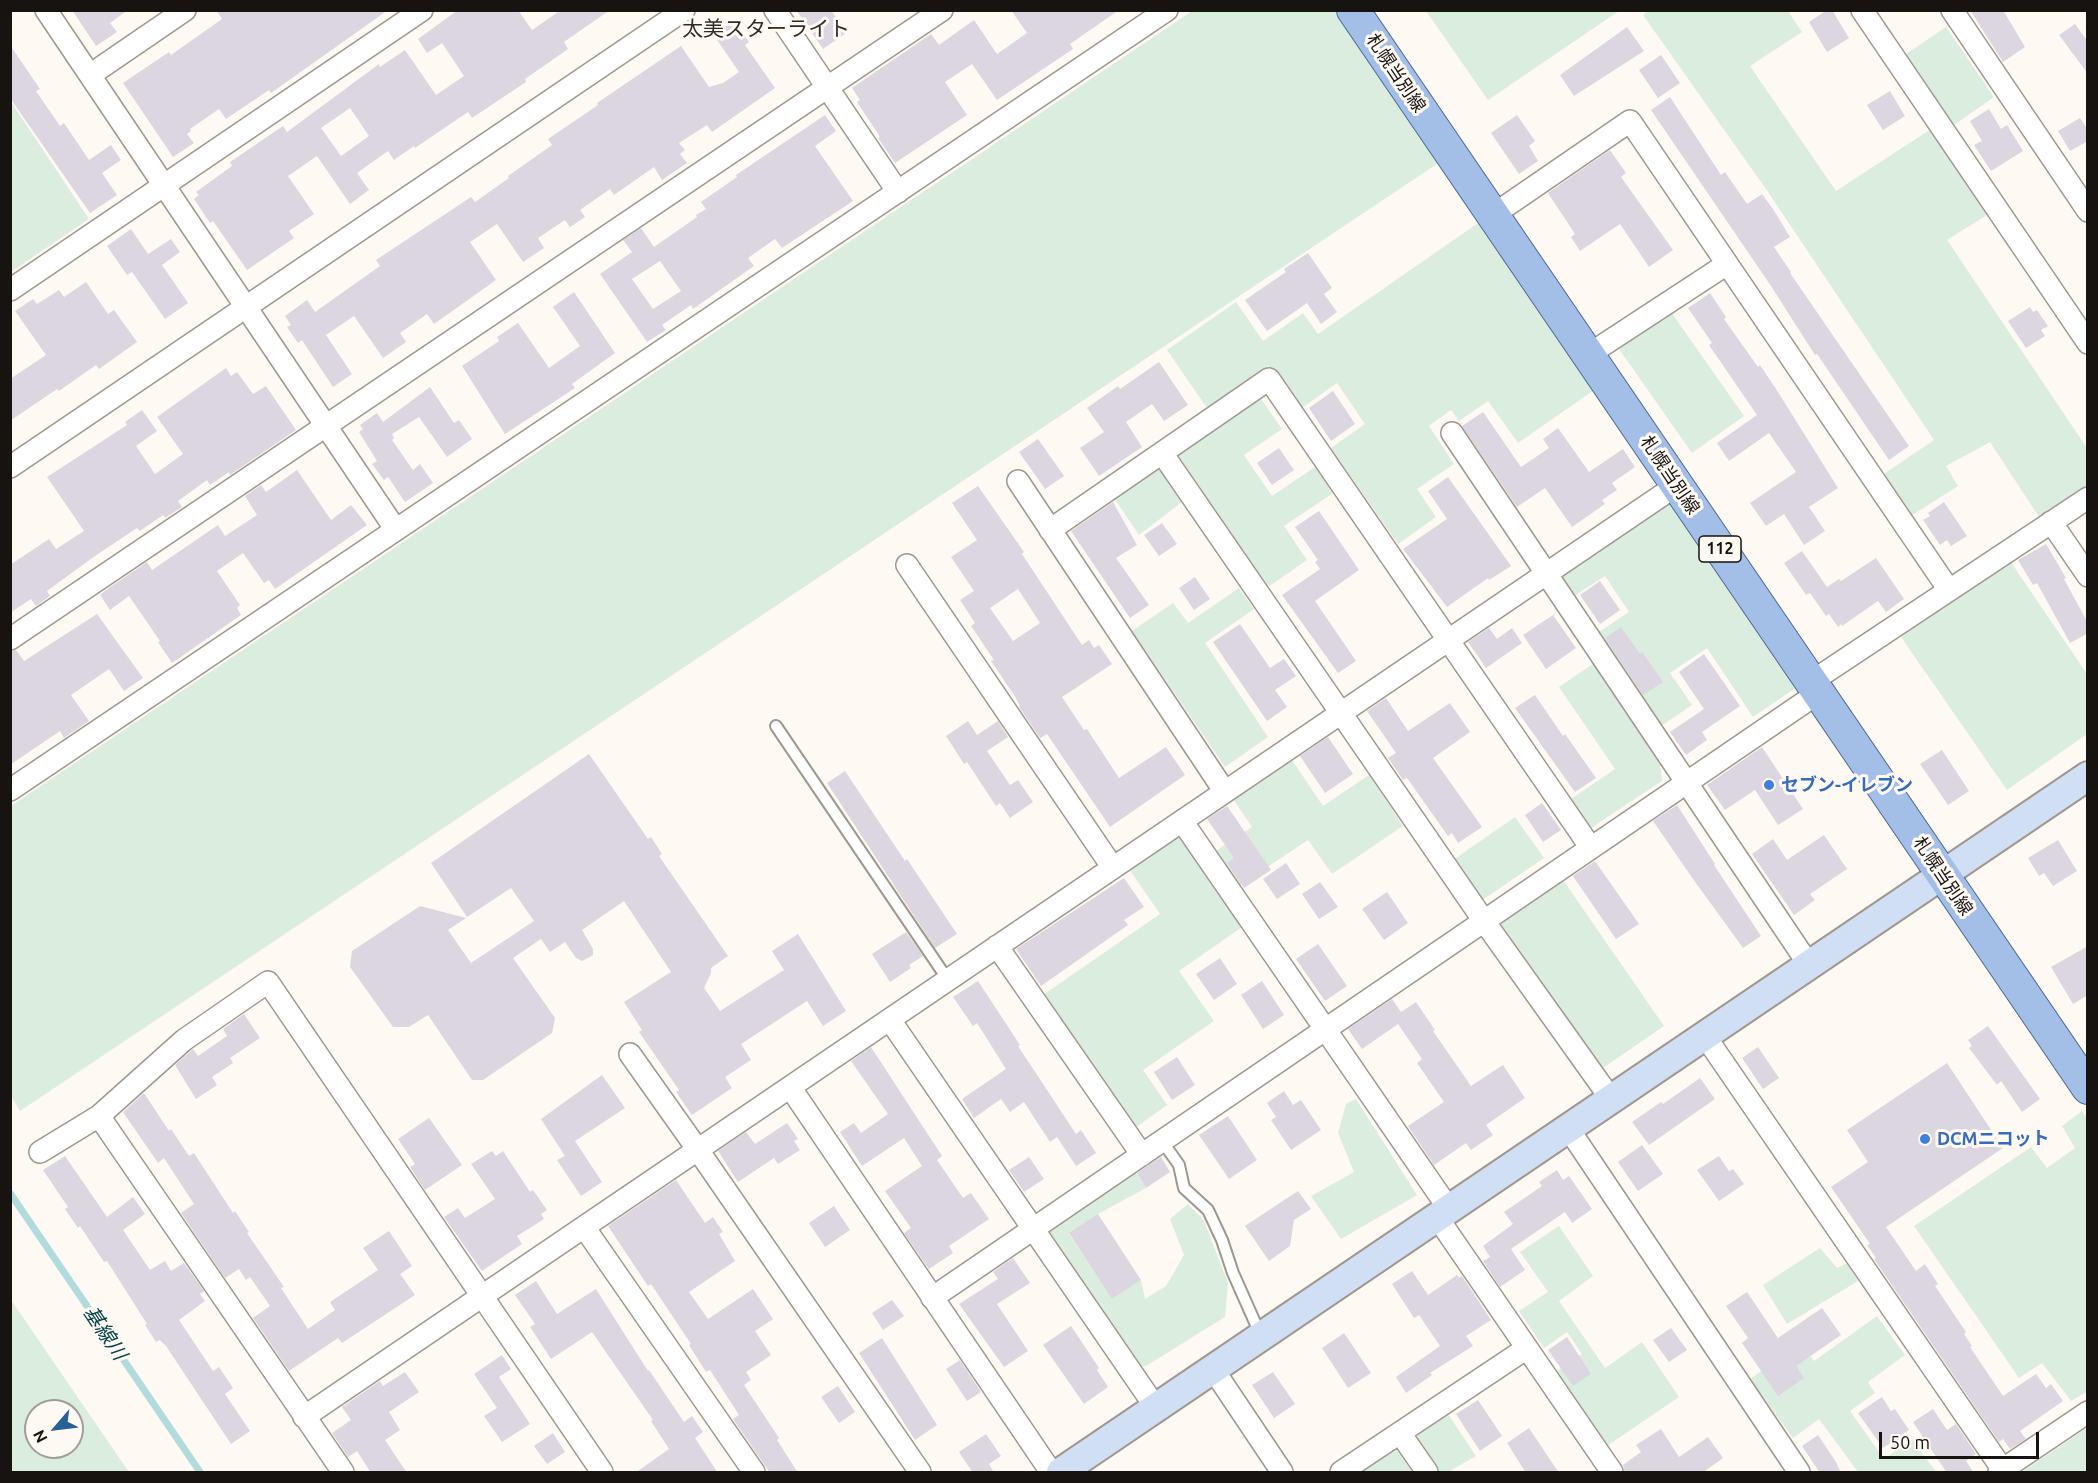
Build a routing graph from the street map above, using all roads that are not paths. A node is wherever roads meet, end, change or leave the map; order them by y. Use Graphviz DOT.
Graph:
graph roads {
  1 [pos="46,10"];
  2 [pos="185,10"];
  3 [pos="422,10"];
  4 [pos="684,10"];
  5 [pos="775,10"];
  6 [pos="942,10"];
  7 [pos="1167,10"];
  8 [pos="1353,10"];
  9 [pos="1862,10"];
  10 [pos="1952,10"];
  11 [pos="90,75"];
  12 [pos="827,88"];
  13 [pos="164,186"];
  14 [pos="898,192"];
  15 [pos="2088,211"];
  16 [pos="1493,215"];
  17 [pos="1727,264"];
  18 [pos="10,290"];
  19 [pos="246,307"];
  20 [pos="2088,343"];
  21 [pos="1588,355"];
  22 [pos="327,426"];
  23 [pos="1452,433"];
  24 [pos="1162,453"];
  25 [pos="10,467"];
  26 [pos="1018,481"];
  27 [pos="1677,485"];
  28 [pos="2088,498"];
  29 [pos="2051,522"];
  30 [pos="396,530"];
  31 [pos="1050,530"];
  32 [pos="908,565"];
  33 [pos="1546,574"];
  34 [pos="2088,576"];
  35 [pos="1949,590"];
  36 [pos="10,639"];
  37 [pos="1448,640"];
  38 [pos="1814,687"];
  39 [pos="1342,712"];
  40 [pos="776,726"];
  41 [pos="2088,776"];
  42 [pos="1687,782"];
  43 [pos="10,790"];
  44 [pos="1225,792"];
  45 [pos="1182,821"];
  46 [pos="1591,848"];
  47 [pos="1113,868"];
  48 [pos="1942,874"];
  49 [pos="1484,921"];
  50 [pos="998,946"];
  51 [pos="1809,965"];
  52 [pos="948,980"];
  53 [pos="890,1020"];
  54 [pos="1324,1030"];
  55 [pos="1705,1036"];
  56 [pos="630,1054"];
  57 [pos="790,1087"];
  58 [pos="2088,1088"];
  59 [pos="1611,1099"];
  60 [pos="99,1116"];
  61 [pos="1568,1128"];
  62 [pos="1162,1141"];
  63 [pos="698,1150"];
  64 [pos="40,1152"];
  65 [pos="1142,1155"];
  66 [pos="1443,1213"];
  67 [pos="584,1227"];
  68 [pos="1033,1229"];
  69 [pos="482,1297"];
  70 [pos="932,1298"];
  71 [pos="1262,1336"];
  72 [pos="1527,1348"];
  73 [pos="1213,1370"];
  74 [pos="1156,1408"];
  75 [pos="2088,1412"];
  76 [pos="304,1417"];
  77 [pos="1400,1433"];
  78 [pos="2001,1471"];
  79 [pos="343,1473"];
  80 [pos="602,1473"];
  81 [pos="754,1473"];
  82 [pos="920,1473"];
  83 [pos="1051,1473"];
  84 [pos="1061,1473"];
  85 [pos="1282,1473"];
  86 [pos="1341,1473"];
  87 [pos="1427,1473"];
  88 [pos="1612,1473"];
  89 [pos="1799,1473"];
  1 -- 11 [label="street"];
  2 -- 11 [label="street"];
  3 -- 13 [label="street"];
  4 -- 19 [label="street"];
  5 -- 12 [label="street"];
  6 -- 12 [label="street"];
  7 -- 14 [label="street"];
  8 -- 16 [label="main road, 札幌当別線 / 112"];
  9 -- 20 [label="street"];
  10 -- 15 [label="street"];
  11 -- 13 [label="street"];
  12 -- 14 [label="street"];
  12 -- 22 [label="street"];
  13 -- 18 [label="street"];
  13 -- 19 [label="street"];
  14 -- 30 [label="street"];
  16 -- 17 [label="street"];
  16 -- 21 [label="main road, 札幌当別線 / 112"];
  17 -- 21 [label="street"];
  17 -- 35 [label="street"];
  19 -- 22 [label="street"];
  19 -- 25 [label="street"];
  21 -- 27 [label="main road, 札幌当別線 / 112"];
  22 -- 30 [label="street"];
  22 -- 36 [label="street"];
  23 -- 33 [label="street"];
  24 -- 31 [label="street"];
  24 -- 37 [label="street"];
  24 -- 39 [label="street"];
  26 -- 31 [label="street"];
  27 -- 33 [label="street"];
  27 -- 38 [label="main road, 札幌当別線 / 112"];
  28 -- 29 [label="street"];
  29 -- 34 [label="street"];
  29 -- 35 [label="street"];
  30 -- 43 [label="street"];
  31 -- 44 [label="street"];
  32 -- 47 [label="street"];
  33 -- 37 [label="street"];
  33 -- 42 [label="street"];
  35 -- 38 [label="street"];
  37 -- 39 [label="street"];
  37 -- 46 [label="street"];
  38 -- 42 [label="street"];
  38 -- 48 [label="main road, 札幌当別線 / 112"];
  39 -- 44 [label="street"];
  39 -- 49 [label="street"];
  40 -- 52 [label="lane"];
  41 -- 48 [label="street"];
  42 -- 46 [label="street"];
  42 -- 51 [label="street"];
  44 -- 45 [label="street"];
  45 -- 47 [label="street"];
  45 -- 54 [label="street"];
  46 -- 49 [label="street"];
  47 -- 50 [label="street"];
  48 -- 51 [label="street"];
  48 -- 58 [label="main road, 札幌当別線 / 112"];
  49 -- 54 [label="street"];
  49 -- 59 [label="street"];
  50 -- 52 [label="street"];
  50 -- 65 [label="street"];
  51 -- 55 [label="street"];
  52 -- 53 [label="street"];
  53 -- 57 [label="street"];
  53 -- 68 [label="street"];
  54 -- 62 [label="street"];
  54 -- 66 [label="street"];
  55 -- 59 [label="street"];
  55 -- 78 [label="street"];
  56 -- 63 [label="street"];
  57 -- 63 [label="street"];
  57 -- 70 [label="street"];
  59 -- 61 [label="street"];
  60 -- 64 [label="street"];
  60 -- 69 [label="street"];
  60 -- 76 [label="street"];
  61 -- 66 [label="street"];
  61 -- 89 [label="street"];
  62 -- 65 [label="street"];
  62 -- 71 [label="lane"];
  63 -- 67 [label="street"];
  63 -- 82 [label="street"];
  65 -- 68 [label="street"];
  66 -- 71 [label="street"];
  66 -- 72 [label="street"];
  67 -- 69 [label="street"];
  67 -- 81 [label="street"];
  68 -- 70 [label="street"];
  68 -- 74 [label="street"];
  69 -- 76 [label="street"];
  69 -- 80 [label="street"];
  70 -- 83 [label="street"];
  71 -- 73 [label="street"];
  72 -- 77 [label="street"];
  72 -- 88 [label="street"];
  73 -- 74 [label="street"];
  73 -- 85 [label="street"];
  74 -- 84 [label="street"];
  75 -- 78 [label="street"];
  76 -- 79 [label="street"];
  77 -- 86 [label="street"];
  77 -- 87 [label="street"];
}
